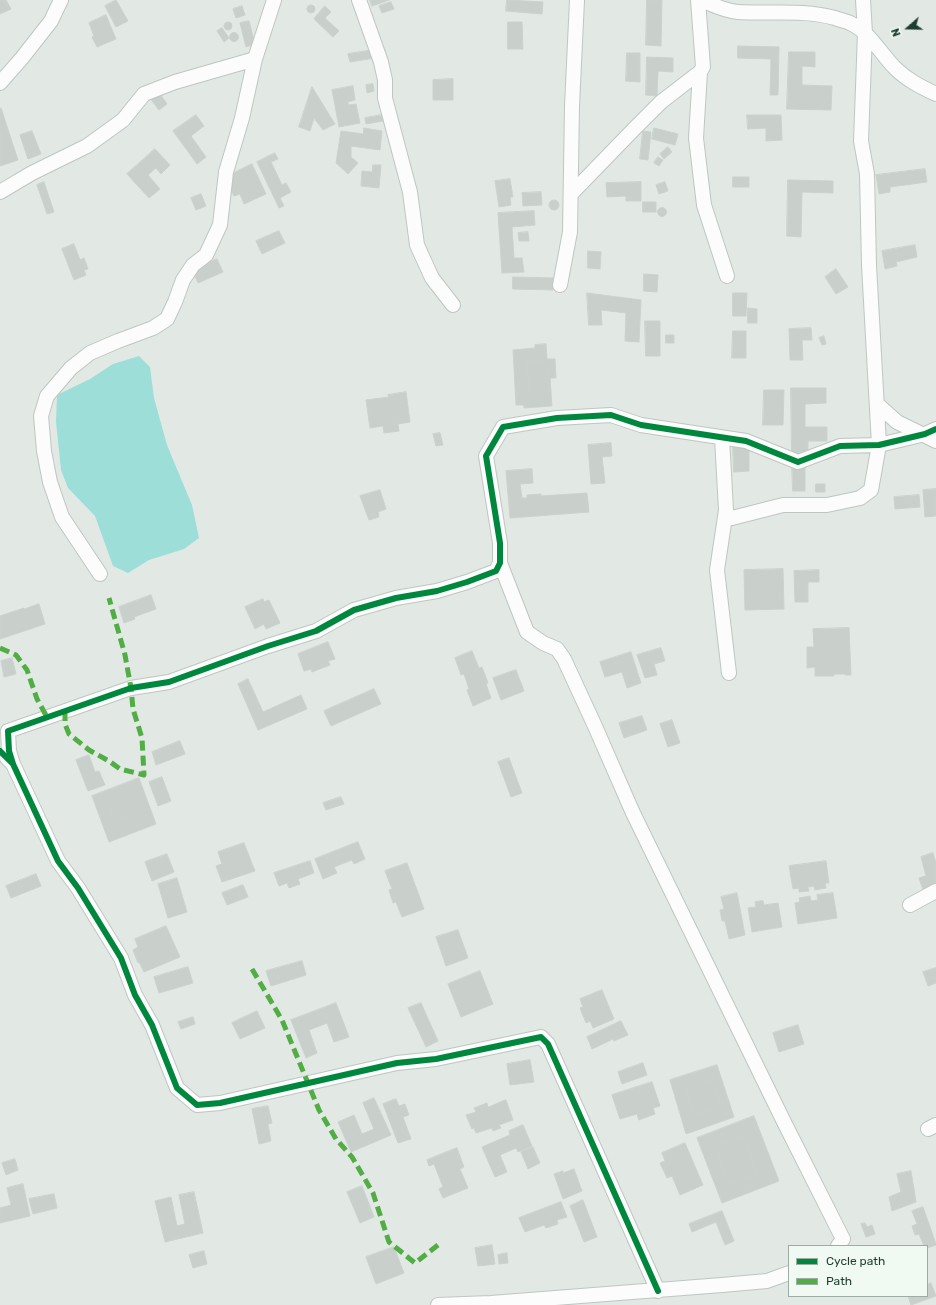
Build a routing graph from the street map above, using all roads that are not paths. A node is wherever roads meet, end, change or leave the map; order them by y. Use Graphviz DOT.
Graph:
graph roads {
  1 [pos="61,0"];
  2 [pos="359,0"];
  3 [pos="577,0"];
  4 [pos="699,0"];
  5 [pos="784,0"];
  6 [pos="863,0"];
  7 [pos="276,1"];
  8 [pos="764,12"];
  9 [pos="865,33"];
  10 [pos="255,59"];
  11 [pos="700,72"];
  12 [pos="0,83"];
  13 [pos="936,94"];
  14 [pos="0,192"];
  15 [pos="571,194"];
  16 [pos="727,276"];
  17 [pos="560,285"];
  18 [pos="453,305"];
  19 [pos="877,404"];
  20 [pos="932,434"];
  21 [pos="722,438"];
  22 [pos="879,445"];
  23 [pos="732,518"];
  24 [pos="500,563"];
  25 [pos="100,574"];
  26 [pos="729,673"];
  27 [pos="4,732"];
  28 [pos="0,751"];
  29 [pos="13,764"];
  30 [pos="936,891"];
  31 [pos="910,905"];
  32 [pos="839,1245"];
  33 [pos="788,1274"];
  34 [pos="658,1291"];
  35 [pos="438,1305"];
  1 -- 12 [label="street"];
  2 -- 18 [label="street"];
  3 -- 15 [label="street"];
  4 -- 8 [label="street"];
  4 -- 11 [label="street"];
  5 -- 8 [label="street"];
  6 -- 9 [label="street"];
  7 -- 10 [label="street"];
  8 -- 9 [label="street"];
  9 -- 13 [label="street"];
  9 -- 19 [label="street"];
  10 -- 14 [label="street"];
  10 -- 25 [label="street"];
  11 -- 15 [label="street"];
  11 -- 16 [label="street"];
  15 -- 17 [label="street"];
  19 -- 20 [label="street"];
  19 -- 22 [label="street"];
  20 -- 22 [label="street"];
  21 -- 22 [label="street"];
  21 -- 24 [label="street"];
  21 -- 26 [label="street"];
  22 -- 23 [label="street"];
  24 -- 27 [label="street"];
  24 -- 32 [label="street"];
  27 -- 29 [label="street"];
  28 -- 29 [label="street"];
  29 -- 34 [label="street"];
  30 -- 31 [label="street"];
  33 -- 34 [label="street"];
  34 -- 35 [label="street"];
}
